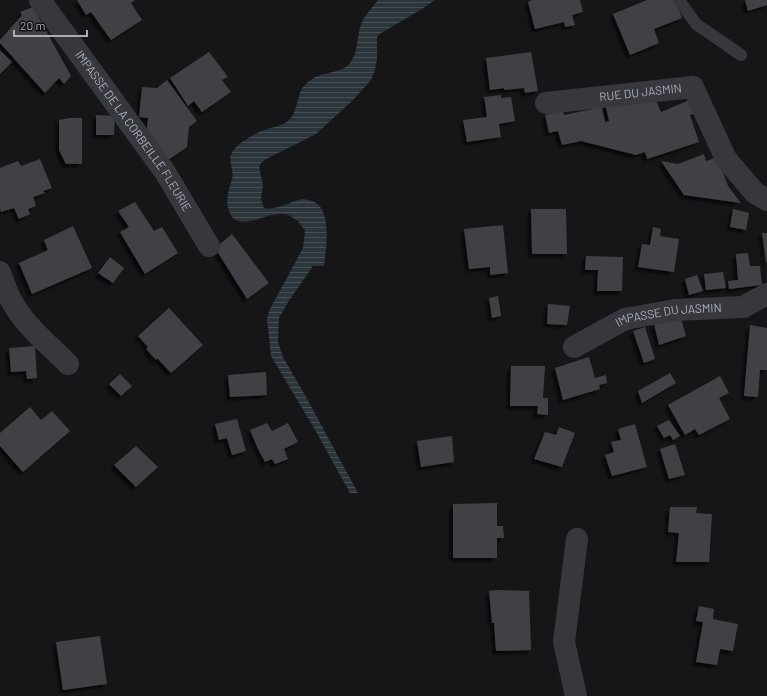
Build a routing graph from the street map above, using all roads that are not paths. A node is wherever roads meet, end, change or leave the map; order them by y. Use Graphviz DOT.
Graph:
graph roads {
  1 [pos="40,0"];
  2 [pos="679,0"];
  3 [pos="740,55"];
  4 [pos="546,103"];
  5 [pos="767,200"];
  6 [pos="209,246"];
  7 [pos="0,272"];
  8 [pos="767,294"];
  9 [pos="574,347"];
  10 [pos="68,364"];
  11 [pos="577,539"];
  12 [pos="576,696"];
  1 -- 6 [label="street, IMPASSE DE LA CORBEILLE FLEURIE"];
  2 -- 3 [label="lane"];
  4 -- 5 [label="street, RUE DU JASMIN"];
  7 -- 10 [label="street"];
  8 -- 9 [label="street, IMPASSE DU JASMIN"];
  11 -- 12 [label="street"];
}
